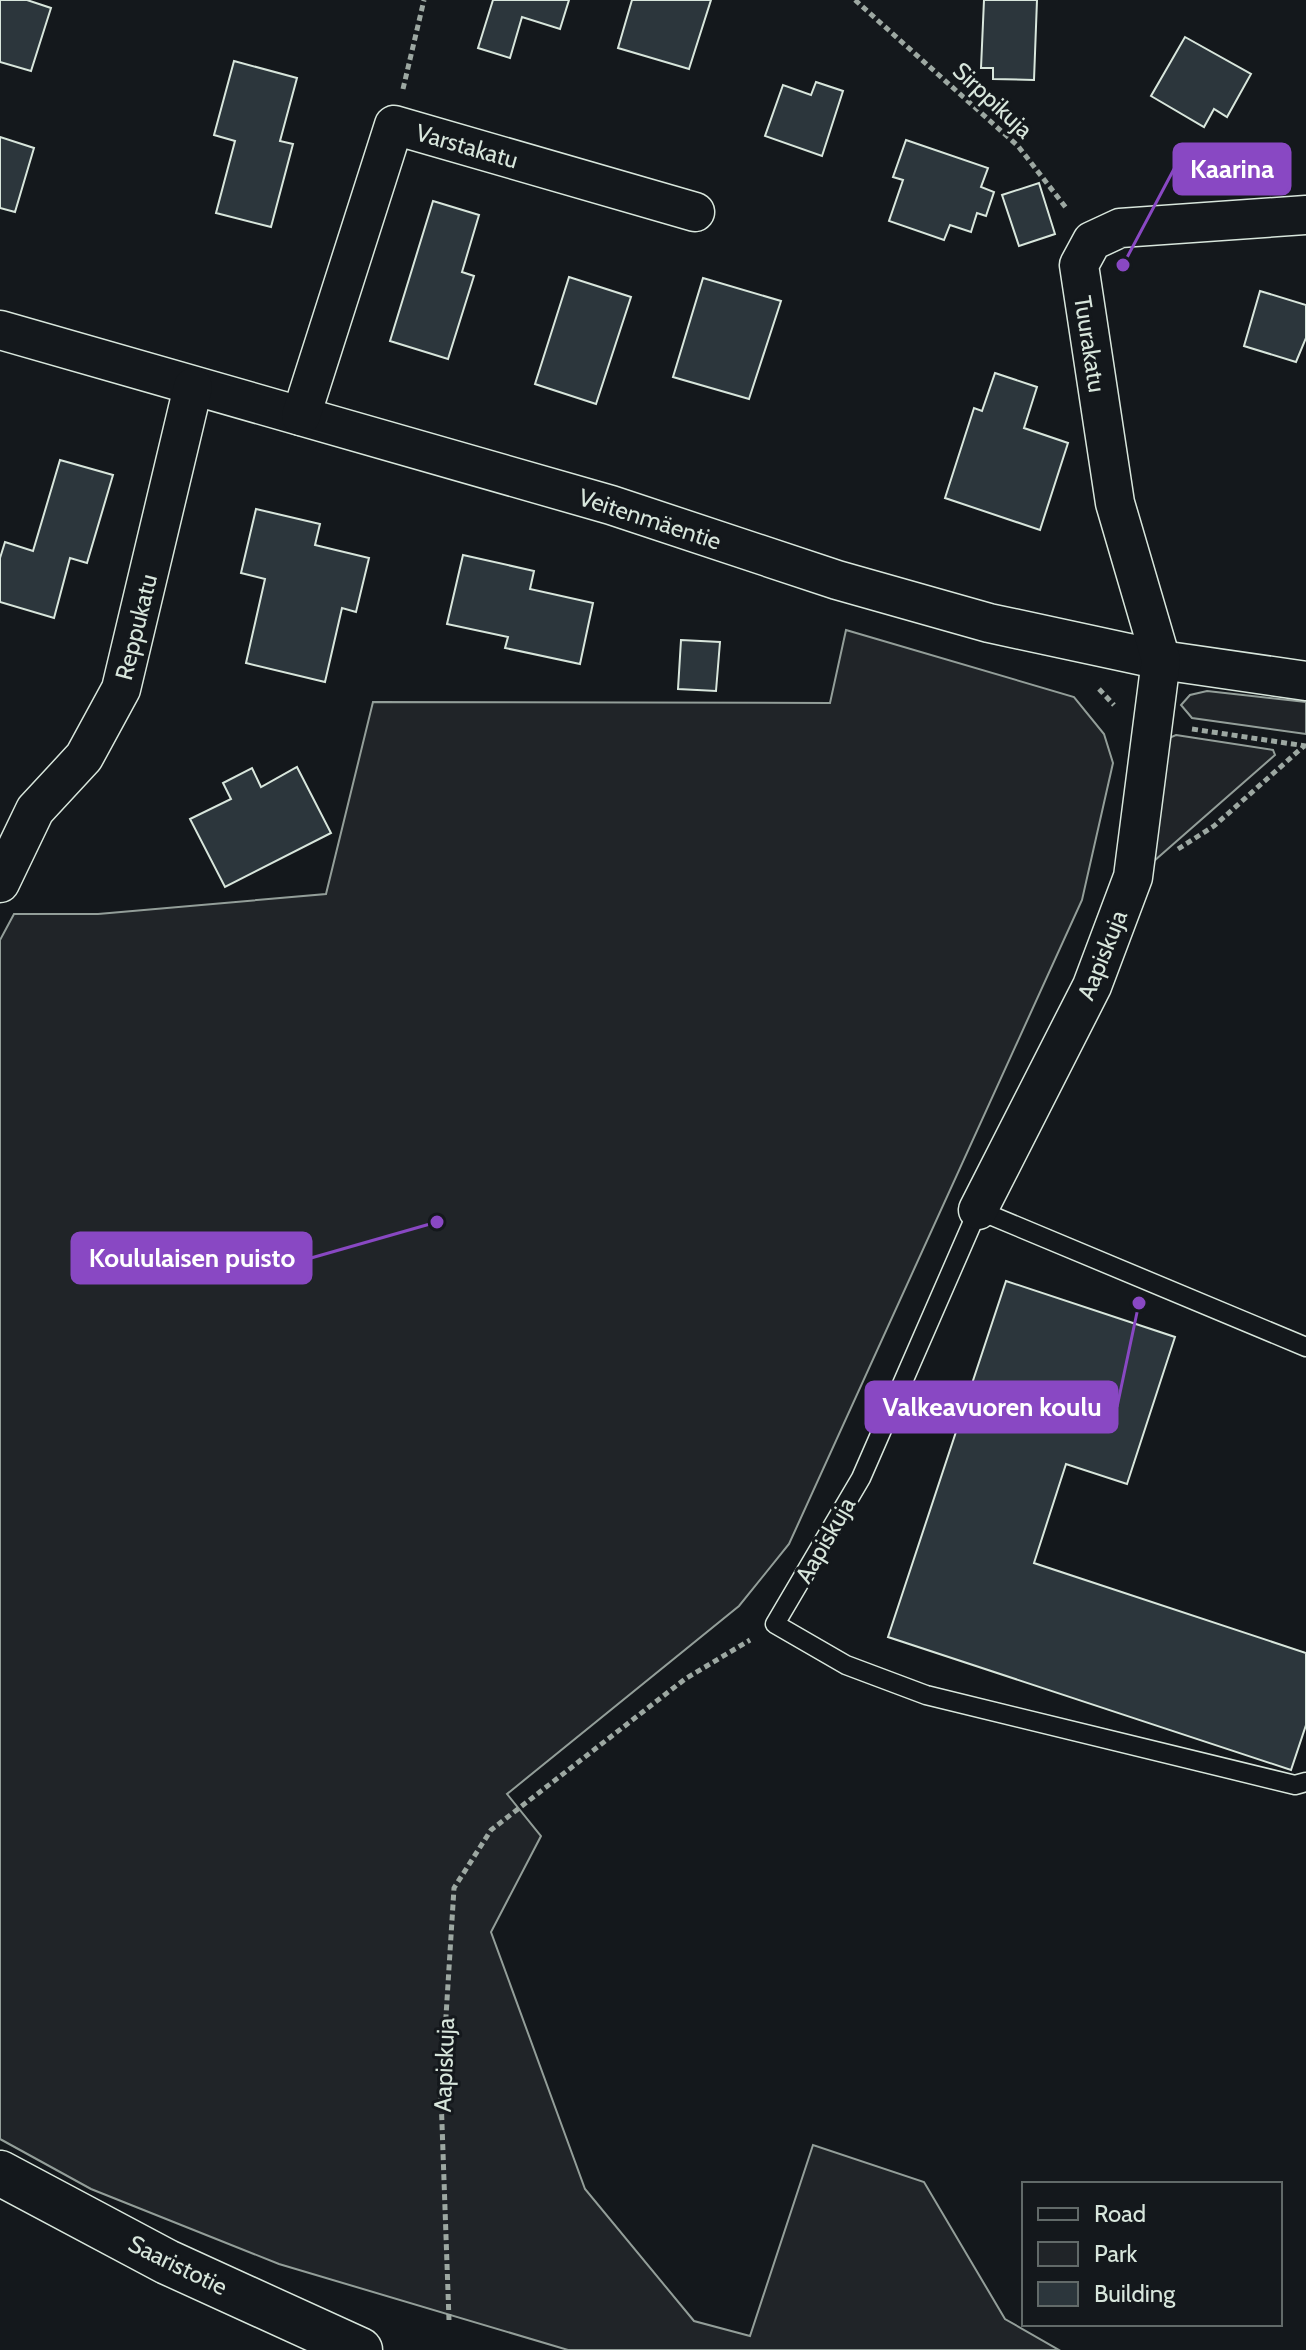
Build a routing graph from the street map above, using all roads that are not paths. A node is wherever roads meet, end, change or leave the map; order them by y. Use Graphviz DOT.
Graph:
graph roads {
  1 [pos="695,212"];
  2 [pos="1306,215"];
  3 [pos="0,330"];
  4 [pos="193,387"];
  5 [pos="301,416"];
  6 [pos="1161,660"];
  7 [pos="1306,681"];
  8 [pos="0,883"];
  9 [pos="978,1210"];
  10 [pos="1306,1347"];
  11 [pos="1306,1782"];
  12 [pos="0,2173"];
  13 [pos="360,2350"];
  1 -- 5 [label="street, Varstakatu"];
  2 -- 6 [label="street, Tuurakatu"];
  3 -- 4 [label="street, Veitenmäentie"];
  4 -- 5 [label="street, Veitenmäentie"];
  4 -- 8 [label="street, Reppukatu"];
  5 -- 6 [label="street, Veitenmäentie"];
  6 -- 7 [label="street, Veitenmäentie"];
  6 -- 9 [label="street, Aapiskuja"];
  9 -- 10 [label="lane"];
  9 -- 11 [label="lane, Aapiskuja"];
  12 -- 13 [label="main road, Saaristotie"];
}
